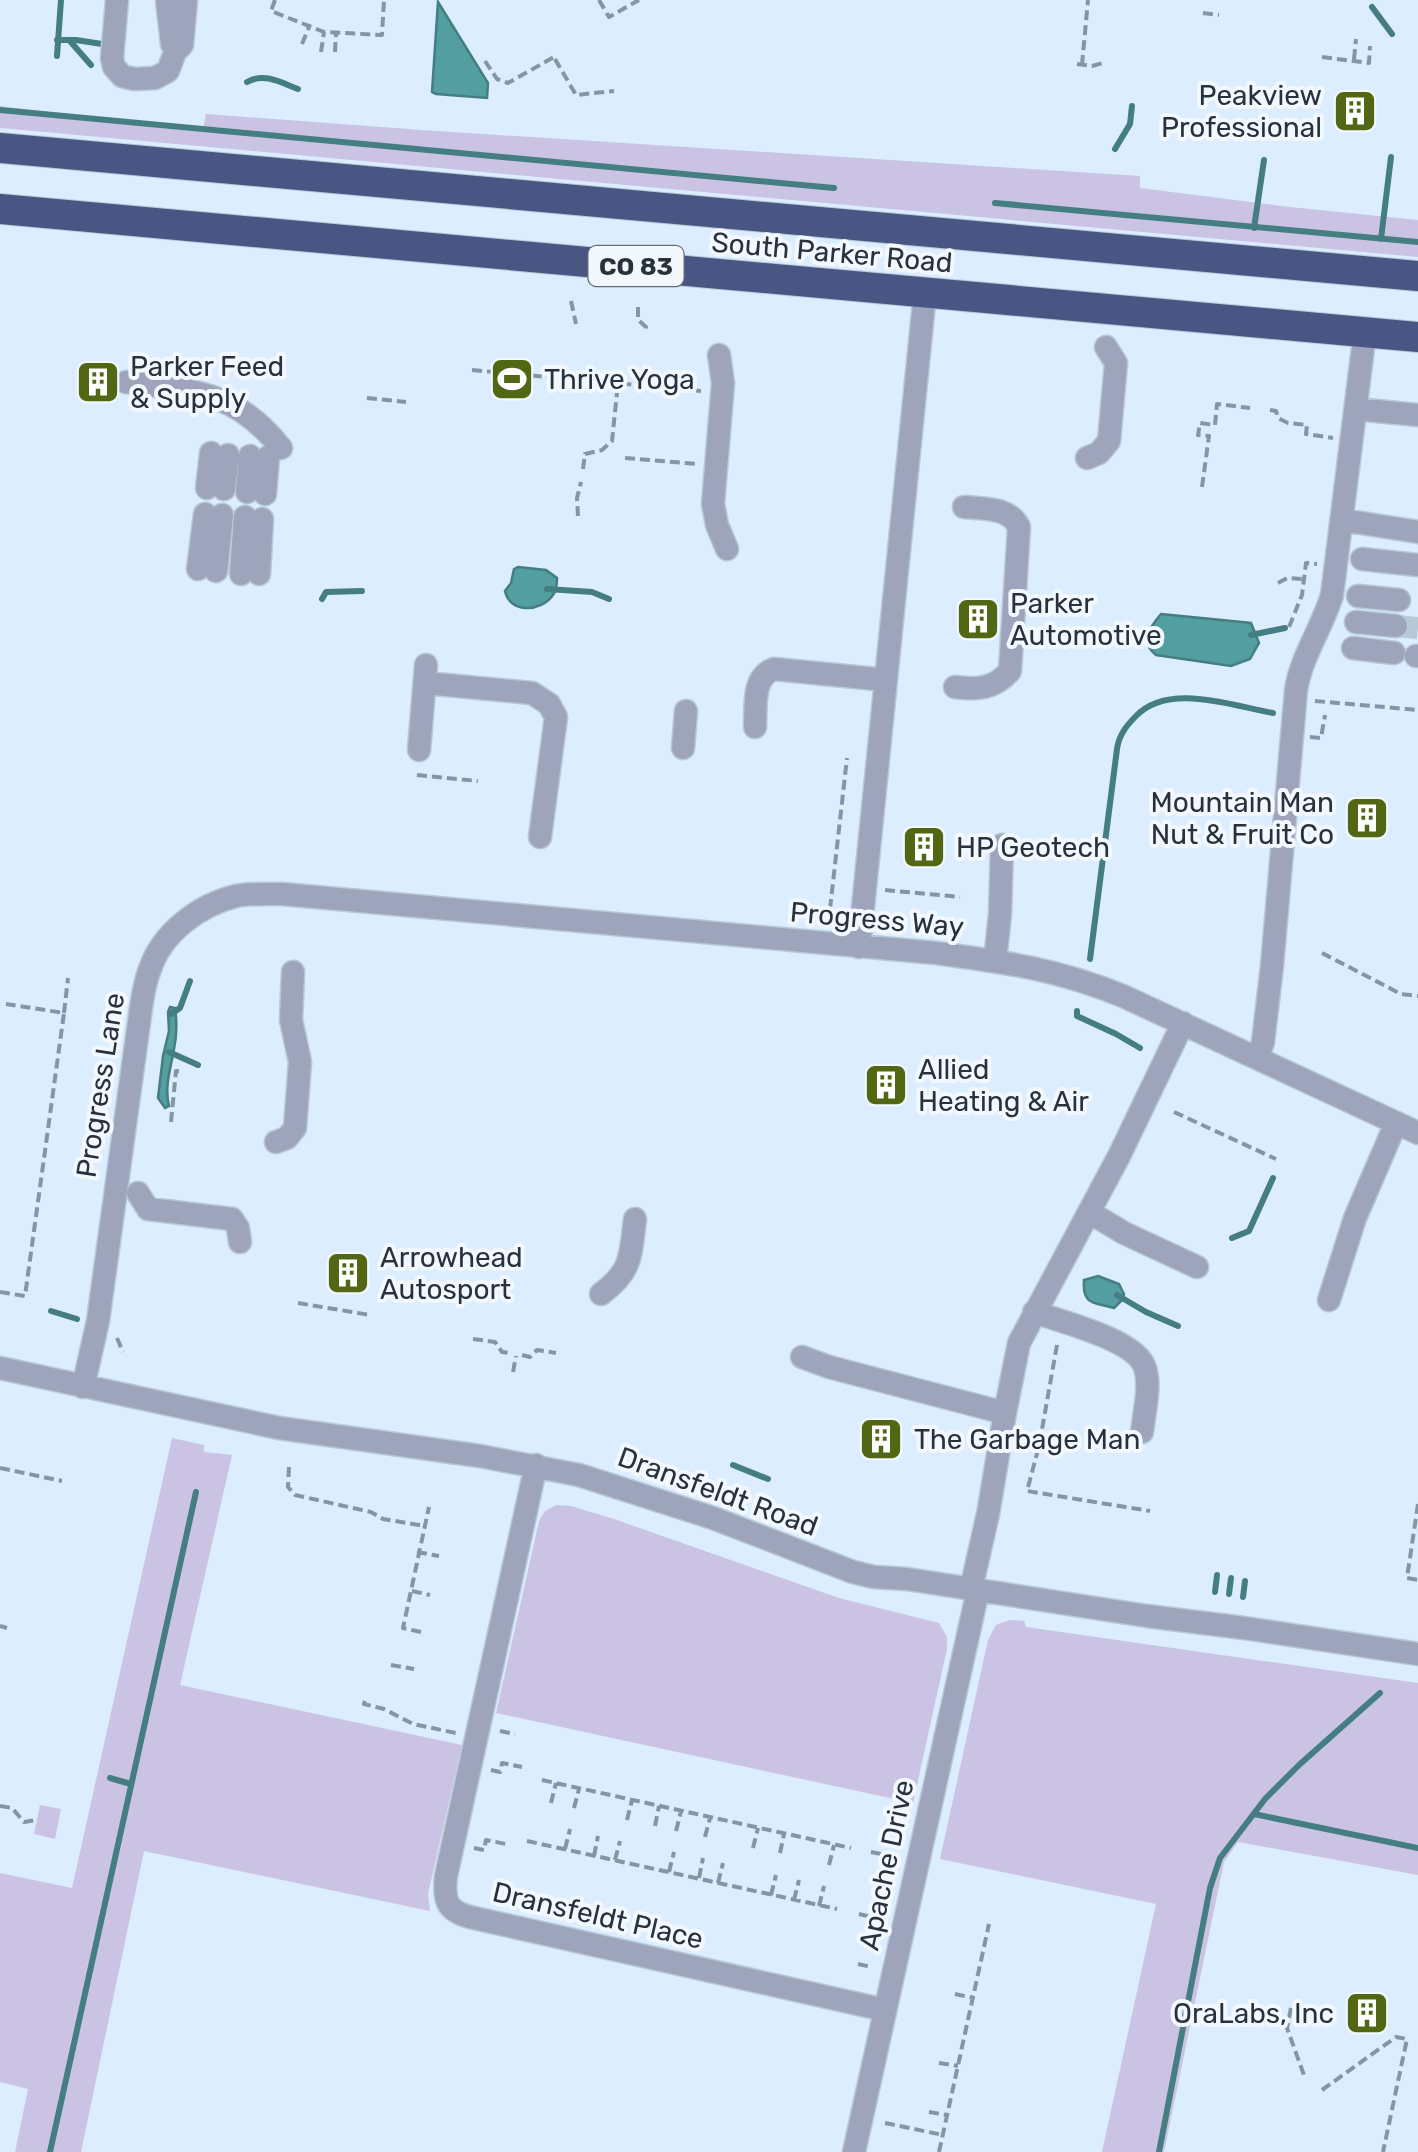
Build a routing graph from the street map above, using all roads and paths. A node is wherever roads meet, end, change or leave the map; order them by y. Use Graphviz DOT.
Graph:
graph roads {
  1 [pos="117,0"];
  2 [pos="168,0"];
  3 [pos="186,0"];
  4 [pos="275,0"];
  5 [pos="384,0"];
  6 [pos="599,0"];
  7 [pos="640,0"];
  8 [pos="1088,0"];
  9 [pos="1202,13"];
  10 [pos="1219,14"];
  11 [pos="309,27"];
  12 [pos="324,32"];
  13 [pos="336,34"];
  14 [pos="1356,39"];
  15 [pos="302,44"];
  16 [pos="1370,46"];
  17 [pos="175,52"];
  18 [pos="321,52"];
  19 [pos="335,52"];
  20 [pos="1322,58"];
  21 [pos="1354,61"];
  22 [pos="485,62"];
  23 [pos="1103,63"];
  24 [pos="614,91"];
  25 [pos="0,148"];
  26 [pos="0,209"];
  27 [pos="1418,276"];
  28 [pos="925,293"];
  29 [pos="571,301"];
  30 [pos="638,307"];
  31 [pos="576,324"];
  32 [pos="644,332"];
  33 [pos="1365,332"];
  34 [pos="1418,337"];
  35 [pos="1106,347"];
  36 [pos="719,354"];
  37 [pos="472,370"];
  38 [pos="126,382"];
  39 [pos="618,383"];
  40 [pos="710,392"];
  41 [pos="368,398"];
  42 [pos="381,400"];
  43 [pos="1250,408"];
  44 [pos="380,409"];
  45 [pos="1356,409"];
  46 [pos="1270,410"];
  47 [pos="402,411"];
  48 [pos="1418,414"];
  49 [pos="1306,434"];
  50 [pos="1352,440"];
  51 [pos="1305,442"];
  52 [pos="247,454"];
  53 [pos="625,458"];
  54 [pos="1086,458"];
  55 [pos="583,469"];
  56 [pos="699,474"];
  57 [pos="582,482"];
  58 [pos="1202,486"];
  59 [pos="964,507"];
  60 [pos="578,516"];
  61 [pos="1342,520"];
  62 [pos="1418,532"];
  63 [pos="727,549"];
  64 [pos="1362,559"];
  65 [pos="1418,565"];
  66 [pos="1336,566"];
  67 [pos="207,570"];
  68 [pos="250,574"];
  69 [pos="1304,580"];
  70 [pos="1278,583"];
  71 [pos="1358,596"];
  72 [pos="1399,600"];
  73 [pos="1356,622"];
  74 [pos="1396,626"];
  75 [pos="1288,627"];
  76 [pos="1353,648"];
  77 [pos="1409,655"];
  78 [pos="886,680"];
  79 [pos="955,688"];
  80 [pos="1295,699"];
  81 [pos="1418,710"];
  82 [pos="686,712"];
  83 [pos="754,727"];
  84 [pos="683,748"];
  85 [pos="420,750"];
  86 [pos="847,758"];
  87 [pos="417,775"];
  88 [pos="478,781"];
  89 [pos="540,837"];
  90 [pos="838,842"];
  91 [pos="1002,844"];
  92 [pos="832,850"];
  93 [pos="865,888"];
  94 [pos="297,896"];
  95 [pos="960,897"];
  96 [pos="830,909"];
  97 [pos="859,947"];
  98 [pos="1322,953"];
  99 [pos="995,961"];
  100 [pos="293,972"];
  101 [pos="68,978"];
  102 [pos="1418,996"];
  103 [pos="6,1004"];
  104 [pos="64,1013"];
  105 [pos="1182,1023"];
  106 [pos="1258,1058"];
  107 [pos="179,1072"];
  108 [pos="1174,1112"];
  109 [pos="171,1122"];
  110 [pos="1407,1128"];
  111 [pos="276,1142"];
  112 [pos="1276,1160"];
  113 [pos="138,1193"];
  114 [pos="1089,1212"];
  115 [pos="635,1218"];
  116 [pos="240,1242"];
  117 [pos="1198,1267"];
  118 [pos="0,1292"];
  119 [pos="601,1294"];
  120 [pos="1329,1300"];
  121 [pos="298,1303"];
  122 [pos="1034,1312"];
  123 [pos="370,1314"];
  124 [pos="472,1339"];
  125 [pos="1056,1345"];
  126 [pos="556,1353"];
  127 [pos="516,1355"];
  128 [pos="802,1357"];
  129 [pos="0,1368"];
  130 [pos="513,1372"];
  131 [pos="83,1386"];
  132 [pos="1004,1413"];
  133 [pos="1142,1432"];
  134 [pos="536,1465"];
  135 [pos="290,1467"];
  136 [pos="0,1468"];
  137 [pos="62,1481"];
  138 [pos="1418,1504"];
  139 [pos="430,1507"];
  140 [pos="1150,1511"];
  141 [pos="426,1526"];
  142 [pos="418,1552"];
  143 [pos="439,1556"];
  144 [pos="1418,1580"];
  145 [pos="975,1590"];
  146 [pos="412,1591"];
  147 [pos="430,1595"];
  148 [pos="0,1626"];
  149 [pos="7,1628"];
  150 [pos="421,1632"];
  151 [pos="1418,1654"];
  152 [pos="391,1665"];
  153 [pos="414,1670"];
  154 [pos="365,1701"];
  155 [pos="499,1730"];
  156 [pos="461,1734"];
  157 [pos="515,1734"];
  158 [pos="522,1767"];
  159 [pos="490,1770"];
  160 [pos="542,1780"];
  161 [pos="556,1783"];
  162 [pos="578,1788"];
  163 [pos="632,1800"];
  164 [pos="551,1802"];
  165 [pos="0,1806"];
  166 [pos="659,1806"];
  167 [pos="574,1808"];
  168 [pos="681,1811"];
  169 [pos="710,1817"];
  170 [pos="36,1820"];
  171 [pos="628,1820"];
  172 [pos="654,1826"];
  173 [pos="758,1828"];
  174 [pos="570,1829"];
  175 [pos="676,1830"];
  176 [pos="784,1834"];
  177 [pos="598,1836"];
  178 [pos="705,1838"];
  179 [pos="527,1841"];
  180 [pos="620,1841"];
  181 [pos="506,1844"];
  182 [pos="834,1845"];
  183 [pos="474,1848"];
  184 [pos="753,1848"];
  185 [pos="852,1848"];
  186 [pos="565,1849"];
  187 [pos="674,1852"];
  188 [pos="871,1852"];
  189 [pos="780,1853"];
  190 [pos="594,1856"];
  191 [pos="897,1857"];
  192 [pos="703,1858"];
  193 [pos="615,1860"];
  194 [pos="723,1863"];
  195 [pos="830,1865"];
  196 [pos="669,1872"];
  197 [pos="776,1875"];
  198 [pos="698,1879"];
  199 [pos="799,1880"];
  200 [pos="718,1883"];
  201 [pos="824,1886"];
  202 [pos="771,1895"];
  203 [pos="794,1900"];
  204 [pos="820,1906"];
  205 [pos="837,1909"];
  206 [pos="859,1914"];
  207 [pos="883,1920"];
  208 [pos="988,1924"];
  209 [pos="858,1964"];
  210 [pos="872,1967"];
  211 [pos="955,1994"];
  212 [pos="973,1998"];
  213 [pos="1291,2008"];
  214 [pos="885,2010"];
  215 [pos="940,2063"];
  216 [pos="958,2066"];
  217 [pos="1305,2078"];
  218 [pos="1322,2090"];
  219 [pos="929,2112"];
  220 [pos="947,2115"];
  221 [pos="885,2124"];
  222 [pos="943,2135"];
  223 [pos="854,2152"];
  224 [pos="940,2152"];
  225 [pos="1383,2152"];
  1 -- 17 [label="street"];
  2 -- 17 [label="street"];
  3 -- 17 [label="street"];
  4 -- 11 [label="path"];
  5 -- 12 [label="path"];
  6 -- 7 [label="path"];
  8 -- 23 [label="path"];
  9 -- 10 [label="path"];
  11 -- 12 [label="path"];
  11 -- 15 [label="path"];
  12 -- 18 [label="path"];
  13 -- 19 [label="path"];
  14 -- 21 [label="path"];
  16 -- 21 [label="path"];
  20 -- 21 [label="path"];
  22 -- 24 [label="path"];
  25 -- 27 [label="highway, South Parker Road / CO 83"];
  26 -- 28 [label="highway, South Parker Road / CO 83"];
  28 -- 33 [label="highway, South Parker Road / CO 83"];
  28 -- 78 [label="street"];
  29 -- 31 [label="path"];
  30 -- 32 [label="path"];
  33 -- 34 [label="highway, South Parker Road / CO 83"];
  33 -- 45 [label="street"];
  35 -- 54 [label="street"];
  36 -- 63 [label="street"];
  37 -- 39 [label="path"];
  38 -- 52 [label="street"];
  39 -- 40 [label="path"];
  39 -- 55 [label="path"];
  41 -- 42 [label="path"];
  42 -- 44 [label="path"];
  42 -- 47 [label="path"];
  43 -- 58 [label="path"];
  45 -- 48 [label="street"];
  45 -- 50 [label="street"];
  46 -- 49 [label="path"];
  49 -- 50 [label="path"];
  49 -- 51 [label="path"];
  50 -- 61 [label="street"];
  52 -- 52 [label="street"];
  53 -- 56 [label="path"];
  57 -- 60 [label="path"];
  59 -- 79 [label="street"];
  61 -- 62 [label="street"];
  61 -- 66 [label="street"];
  64 -- 65 [label="street"];
  66 -- 69 [label="path"];
  66 -- 80 [label="street"];
  67 -- 68 [label="street"];
  69 -- 70 [label="path"];
  69 -- 75 [label="path"];
  71 -- 72 [label="street"];
  73 -- 74 [label="street"];
  76 -- 77 [label="street"];
  78 -- 83 [label="street"];
  78 -- 93 [label="street"];
  80 -- 81 [label="path"];
  80 -- 106 [label="street"];
  82 -- 84 [label="street"];
  85 -- 89 [label="street"];
  86 -- 90 [label="path"];
  87 -- 88 [label="path"];
  90 -- 92 [label="path"];
  90 -- 96 [label="path"];
  91 -- 99 [label="street"];
  93 -- 95 [label="path"];
  93 -- 97 [label="street"];
  94 -- 97 [label="street, Progress Way"];
  94 -- 131 [label="street, Progress Lane"];
  97 -- 99 [label="street, Progress Way"];
  98 -- 102 [label="path"];
  99 -- 105 [label="street, Progress Way"];
  100 -- 111 [label="street"];
  101 -- 104 [label="path"];
  103 -- 104 [label="path"];
  104 -- 118 [label="path"];
  105 -- 106 [label="street, Progress Way"];
  105 -- 114 [label="street, Apache Drive"];
  106 -- 110 [label="street, Progress Way"];
  107 -- 109 [label="path"];
  108 -- 112 [label="path"];
  110 -- 120 [label="street"];
  113 -- 116 [label="street"];
  114 -- 117 [label="street"];
  114 -- 122 [label="street, Apache Drive"];
  115 -- 119 [label="street"];
  121 -- 123 [label="path"];
  122 -- 132 [label="street, Apache Drive"];
  122 -- 133 [label="street"];
  124 -- 127 [label="path"];
  125 -- 140 [label="path"];
  126 -- 127 [label="path"];
  127 -- 130 [label="path"];
  128 -- 132 [label="street"];
  129 -- 131 [label="street, Dransfeldt Road"];
  131 -- 134 [label="street, Dransfeldt Road"];
  132 -- 145 [label="street, Apache Drive"];
  134 -- 145 [label="street, Dransfeldt Road"];
  134 -- 214 [label="street, Dransfeldt Place"];
  135 -- 141 [label="path"];
  136 -- 137 [label="path"];
  138 -- 144 [label="path"];
  139 -- 141 [label="path"];
  141 -- 142 [label="path"];
  142 -- 143 [label="path"];
  142 -- 146 [label="path"];
  145 -- 151 [label="street, Dransfeldt Road"];
  145 -- 214 [label="street, Apache Drive"];
  146 -- 147 [label="path"];
  146 -- 150 [label="path"];
  148 -- 149 [label="path"];
  152 -- 153 [label="path"];
  154 -- 156 [label="path"];
  155 -- 157 [label="path"];
  158 -- 159 [label="path"];
  160 -- 161 [label="path"];
  161 -- 162 [label="path"];
  161 -- 164 [label="path"];
  162 -- 163 [label="path"];
  162 -- 167 [label="path"];
  163 -- 166 [label="path"];
  163 -- 171 [label="path"];
  165 -- 170 [label="path"];
  166 -- 168 [label="path"];
  166 -- 172 [label="path"];
  168 -- 169 [label="path"];
  168 -- 175 [label="path"];
  169 -- 173 [label="path"];
  169 -- 178 [label="path"];
  173 -- 176 [label="path"];
  173 -- 184 [label="path"];
  174 -- 186 [label="path"];
  176 -- 182 [label="path"];
  176 -- 189 [label="path"];
  177 -- 190 [label="path"];
  179 -- 186 [label="path"];
  180 -- 193 [label="path"];
  181 -- 183 [label="path"];
  182 -- 185 [label="path"];
  182 -- 195 [label="path"];
  186 -- 190 [label="path"];
  187 -- 196 [label="path"];
  188 -- 191 [label="path"];
  190 -- 193 [label="path"];
  192 -- 198 [label="path"];
  193 -- 196 [label="path"];
  194 -- 200 [label="path"];
  196 -- 198 [label="path"];
  197 -- 202 [label="path"];
  198 -- 200 [label="path"];
  199 -- 203 [label="path"];
  200 -- 202 [label="path"];
  201 -- 204 [label="path"];
  202 -- 203 [label="path"];
  203 -- 204 [label="path"];
  204 -- 205 [label="path"];
  206 -- 207 [label="path"];
  208 -- 212 [label="path"];
  209 -- 210 [label="path"];
  211 -- 212 [label="path"];
  212 -- 216 [label="path"];
  213 -- 217 [label="path"];
  214 -- 223 [label="street, Apache Drive"];
  215 -- 216 [label="path"];
  216 -- 220 [label="path"];
  218 -- 225 [label="path"];
  219 -- 220 [label="path"];
  220 -- 222 [label="path"];
  221 -- 222 [label="path"];
  222 -- 224 [label="path"];
}
